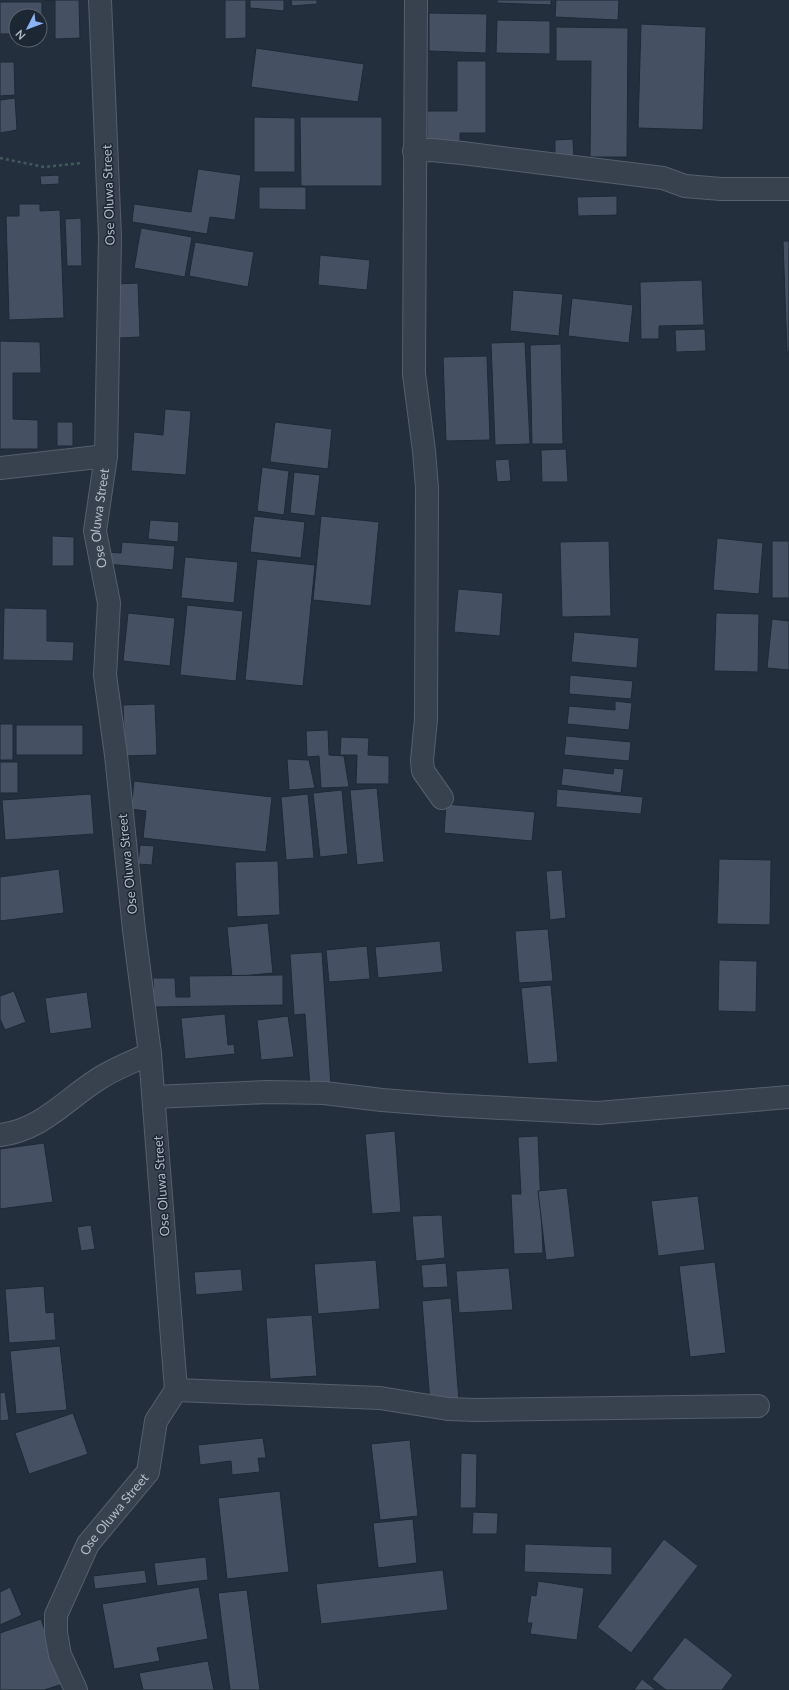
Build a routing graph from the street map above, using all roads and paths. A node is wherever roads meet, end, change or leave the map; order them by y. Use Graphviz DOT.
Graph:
graph roads {
  1 [pos="100,0"];
  2 [pos="416,0"];
  3 [pos="414,151"];
  4 [pos="0,158"];
  5 [pos="107,160"];
  6 [pos="789,189"];
  7 [pos="106,456"];
  8 [pos="0,468"];
  9 [pos="442,798"];
  10 [pos="150,1054"];
  11 [pos="154,1097"];
  12 [pos="789,1097"];
  13 [pos="0,1135"];
  14 [pos="176,1390"];
  15 [pos="758,1406"];
  16 [pos="76,1690"];
  1 -- 5 [label="street, Ose Oluwa Street"];
  2 -- 3 [label="street"];
  3 -- 6 [label="street"];
  3 -- 9 [label="street"];
  4 -- 5 [label="path"];
  5 -- 7 [label="street, Ose Oluwa Street"];
  7 -- 8 [label="street"];
  7 -- 10 [label="street, Ose Oluwa Street"];
  10 -- 11 [label="street, Ose Oluwa Street"];
  10 -- 13 [label="street"];
  11 -- 12 [label="street"];
  11 -- 14 [label="street, Ose Oluwa Street"];
  14 -- 15 [label="street"];
  14 -- 16 [label="street, Ose Oluwa Street"];
}
